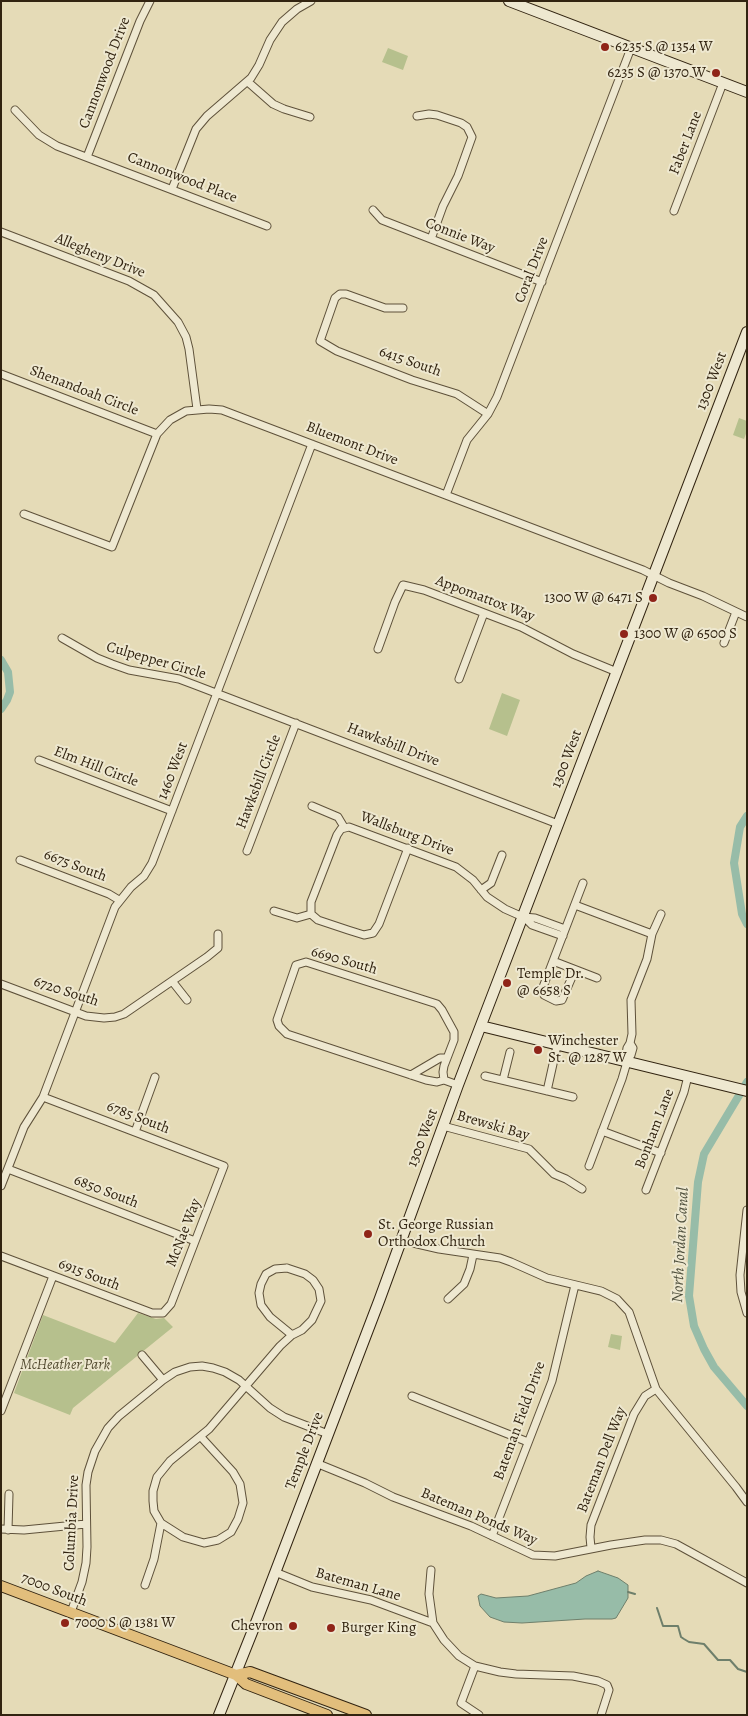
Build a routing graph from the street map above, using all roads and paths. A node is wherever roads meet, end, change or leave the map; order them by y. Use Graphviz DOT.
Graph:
graph roads {
  1 [pos="150,1"];
  2 [pos="310,1"];
  3 [pos="509,1"];
  4 [pos="298,4"];
  5 [pos="631,48"];
  6 [pos="248,82"];
  7 [pos="723,83"];
  8 [pos="747,92"];
  9 [pos="14,110"];
  10 [pos="417,116"];
  11 [pos="310,118"];
  12 [pos="87,157"];
  13 [pos="172,189"];
  14 [pos="373,210"];
  15 [pos="674,211"];
  16 [pos="267,226"];
  17 [pos="1,232"];
  18 [pos="431,239"];
  19 [pos="542,282"];
  20 [pos="402,308"];
  21 [pos="747,332"];
  22 [pos="1,374"];
  23 [pos="197,409"];
  24 [pos="488,414"];
  25 [pos="157,434"];
  26 [pos="312,444"];
  27 [pos="446,495"];
  28 [pos="24,514"];
  29 [pos="654,576"];
  30 [pos="736,612"];
  31 [pos="484,613"];
  32 [pos="747,617"];
  33 [pos="62,638"];
  34 [pos="724,644"];
  35 [pos="378,649"];
  36 [pos="617,672"];
  37 [pos="459,679"];
  38 [pos="217,694"];
  39 [pos="296,723"];
  40 [pos="39,760"];
  41 [pos="312,806"];
  42 [pos="172,811"];
  43 [pos="558,824"];
  44 [pos="344,827"];
  45 [pos="408,848"];
  46 [pos="247,851"];
  47 [pos="502,855"];
  48 [pos="20,860"];
  49 [pos="583,883"];
  50 [pos="481,890"];
  51 [pos="119,900"];
  52 [pos="575,905"];
  53 [pos="274,911"];
  54 [pos="311,914"];
  55 [pos="661,914"];
  56 [pos="523,917"];
  57 [pos="564,933"];
  58 [pos="218,934"];
  59 [pos="652,934"];
  60 [pos="553,961"];
  61 [pos="575,970"];
  62 [pos="597,978"];
  63 [pos="172,980"];
  64 [pos="1,984"];
  65 [pos="187,1000"];
  66 [pos="74,1012"];
  67 [pos="481,1026"];
  68 [pos="558,1046"];
  69 [pos="510,1052"];
  70 [pos="447,1058"];
  71 [pos="627,1062"];
  72 [pos="411,1075"];
  73 [pos="485,1076"];
  74 [pos="688,1076"];
  75 [pos="155,1078"];
  76 [pos="444,1080"];
  77 [pos="503,1080"];
  78 [pos="458,1085"];
  79 [pos="547,1091"];
  80 [pos="747,1091"];
  81 [pos="43,1097"];
  82 [pos="573,1097"];
  83 [pos="443,1126"];
  84 [pos="602,1131"];
  85 [pos="135,1132"];
  86 [pos="661,1153"];
  87 [pos="224,1166"];
  88 [pos="589,1166"];
  89 [pos="8,1169"];
  90 [pos="1,1186"];
  91 [pos="582,1189"];
  92 [pos="646,1190"];
  93 [pos="416,1197"];
  94 [pos="747,1210"];
  95 [pos="746,1229"];
  96 [pos="400,1240"];
  97 [pos="195,1241"];
  98 [pos="473,1255"];
  99 [pos="1,1256"];
  100 [pos="53,1276"];
  101 [pos="575,1285"];
  102 [pos="448,1299"];
  103 [pos="167,1310"];
  104 [pos="747,1313"];
  105 [pos="292,1335"];
  106 [pos="142,1355"];
  107 [pos="163,1380"];
  108 [pos="246,1386"];
  109 [pos="656,1389"];
  110 [pos="412,1396"];
  111 [pos="1,1410"];
  112 [pos="328,1434"];
  113 [pos="201,1437"];
  114 [pos="528,1442"];
  115 [pos="316,1463"];
  116 [pos="9,1494"];
  117 [pos="747,1502"];
  118 [pos="161,1522"];
  119 [pos="86,1524"];
  120 [pos="5,1529"];
  121 [pos="492,1536"];
  122 [pos="591,1548"];
  123 [pos="431,1570"];
  124 [pos="275,1572"];
  125 [pos="747,1583"];
  126 [pos="1,1586"];
  127 [pos="145,1586"];
  128 [pos="71,1612"];
  129 [pos="433,1623"];
  130 [pos="475,1666"];
  131 [pos="236,1675"];
  132 [pos="219,1715"];
  133 [pos="327,1715"];
  134 [pos="366,1715"];
  135 [pos="479,1715"];
  136 [pos="601,1715"];
  1 -- 12 [label="street, Cannonwood Drive"];
  2 -- 4 [label="street"];
  3 -- 5 [label="street"];
  4 -- 6 [label="street"];
  5 -- 7 [label="street"];
  5 -- 19 [label="street, Coral Drive"];
  6 -- 11 [label="street"];
  6 -- 13 [label="street"];
  7 -- 8 [label="street"];
  7 -- 15 [label="street, Faber Lane"];
  9 -- 12 [label="street, Cannonwood Place"];
  10 -- 18 [label="street"];
  12 -- 13 [label="street, Cannonwood Place"];
  13 -- 16 [label="street, Cannonwood Place"];
  14 -- 18 [label="street, Connie Way"];
  17 -- 23 [label="street, Allegheny Drive"];
  18 -- 19 [label="street, Connie Way"];
  19 -- 24 [label="street, Coral Drive"];
  20 -- 24 [label="street, 6415 South"];
  21 -- 29 [label="street, 1300 West"];
  22 -- 25 [label="street, Shenandoah Circle"];
  23 -- 25 [label="street, Bluemont Drive"];
  23 -- 26 [label="street, Bluemont Drive"];
  24 -- 27 [label="street, Coral Drive"];
  25 -- 28 [label="street, Bluemont Drive"];
  26 -- 27 [label="street, Bluemont Drive"];
  26 -- 38 [label="street, 1460 West"];
  27 -- 29 [label="street, Bluemont Drive"];
  29 -- 30 [label="street, Bluemont Drive"];
  29 -- 36 [label="street, 1300 West"];
  30 -- 32 [label="street, Bluemont Drive"];
  30 -- 34 [label="street"];
  31 -- 35 [label="street, Appomattox Way"];
  31 -- 36 [label="street, Appomattox Way"];
  31 -- 37 [label="street"];
  33 -- 38 [label="street, Culpepper Circle"];
  36 -- 43 [label="street, 1300 West"];
  38 -- 39 [label="street, Hawksbill Drive"];
  38 -- 42 [label="street, 1460 West"];
  39 -- 43 [label="street, Hawksbill Drive"];
  39 -- 46 [label="street, Hawksbill Circle"];
  40 -- 42 [label="street, Elm Hill Circle"];
  41 -- 44 [label="street, Wallsburg Drive"];
  42 -- 51 [label="street, 1460 West"];
  43 -- 56 [label="street, 1300 West"];
  44 -- 45 [label="street, Wallsburg Drive"];
  44 -- 54 [label="street, Wallsburg Drive"];
  45 -- 50 [label="street, Wallsburg Drive"];
  45 -- 54 [label="street"];
  47 -- 50 [label="street"];
  48 -- 51 [label="street, 6675 South"];
  49 -- 52 [label="street"];
  50 -- 56 [label="street, Wallsburg Drive"];
  51 -- 66 [label="street, 1460 West"];
  52 -- 57 [label="street"];
  52 -- 59 [label="street"];
  53 -- 54 [label="street"];
  55 -- 59 [label="street"];
  56 -- 57 [label="street, Wallsburg Drive"];
  56 -- 67 [label="street, 1300 West"];
  57 -- 60 [label="street"];
  58 -- 63 [label="street, 6720 South"];
  59 -- 71 [label="street"];
  60 -- 61 [label="street"];
  60 -- 61 [label="street"];
  61 -- 62 [label="street"];
  63 -- 65 [label="street"];
  63 -- 66 [label="street, 6720 South"];
  64 -- 66 [label="street, 6720 South"];
  66 -- 81 [label="street, 1460 West"];
  67 -- 68 [label="street"];
  67 -- 78 [label="street, 1300 West"];
  68 -- 71 [label="street"];
  68 -- 79 [label="street"];
  69 -- 77 [label="street"];
  70 -- 72 [label="street"];
  70 -- 72 [label="street, 6690 South"];
  70 -- 76 [label="street, 6690 South"];
  71 -- 74 [label="street"];
  71 -- 84 [label="street"];
  72 -- 76 [label="street, 6690 South"];
  73 -- 77 [label="street"];
  74 -- 80 [label="street"];
  74 -- 86 [label="street, Bonham Lane"];
  75 -- 85 [label="street"];
  76 -- 78 [label="street, 6690 South"];
  77 -- 79 [label="street"];
  78 -- 83 [label="street, 1300 West"];
  79 -- 82 [label="street"];
  81 -- 85 [label="street, 6785 South"];
  81 -- 89 [label="street, 1460 West"];
  83 -- 91 [label="street, Brewski Bay"];
  83 -- 93 [label="street, 1300 West"];
  84 -- 86 [label="street"];
  84 -- 88 [label="street"];
  85 -- 87 [label="street, 6785 South"];
  86 -- 92 [label="street, Bonham Lane"];
  87 -- 97 [label="street, McNae Way"];
  89 -- 90 [label="street, 1460 West"];
  89 -- 97 [label="street, 6850 South"];
  93 -- 96 [label="street, Temple Drive"];
  94 -- 95 [label="street"];
  95 -- 104 [label="street"];
  96 -- 98 [label="street"];
  96 -- 112 [label="street, Temple Drive"];
  97 -- 103 [label="street, McNae Way"];
  98 -- 101 [label="street"];
  98 -- 102 [label="street"];
  99 -- 100 [label="street, 6915 South"];
  100 -- 103 [label="street, 6915 South"];
  100 -- 111 [label="street"];
  101 -- 109 [label="street"];
  101 -- 114 [label="street, Bateman Field Drive"];
  105 -- 105 [label="street"];
  105 -- 108 [label="street"];
  106 -- 107 [label="street"];
  107 -- 108 [label="street, Columbia Drive"];
  107 -- 119 [label="street, Columbia Drive"];
  108 -- 112 [label="street, Columbia Drive"];
  108 -- 113 [label="street"];
  109 -- 117 [label="street"];
  109 -- 122 [label="street, Bateman Dell Way"];
  110 -- 114 [label="street"];
  112 -- 115 [label="street, Temple Drive"];
  113 -- 118 [label="street"];
  113 -- 118 [label="street"];
  114 -- 121 [label="street, Bateman Field Drive"];
  115 -- 121 [label="street, Bateman Ponds Way"];
  115 -- 124 [label="street, Temple Drive"];
  116 -- 120 [label="street"];
  118 -- 127 [label="street"];
  119 -- 120 [label="street"];
  119 -- 128 [label="street, Columbia Drive"];
  121 -- 122 [label="street, Bateman Ponds Way"];
  122 -- 125 [label="street, Bateman Ponds Way"];
  123 -- 129 [label="street"];
  124 -- 129 [label="street, Bateman Lane"];
  124 -- 131 [label="street, Temple Drive"];
  126 -- 128 [label="main road, 7000 South"];
  128 -- 131 [label="main road, 7000 South"];
  129 -- 130 [label="street"];
  130 -- 135 [label="street"];
  130 -- 136 [label="street"];
  131 -- 132 [label="street, Temple Drive"];
  131 -- 133 [label="main road, 7000 South"];
  131 -- 134 [label="main road, 7000 South"];
}
